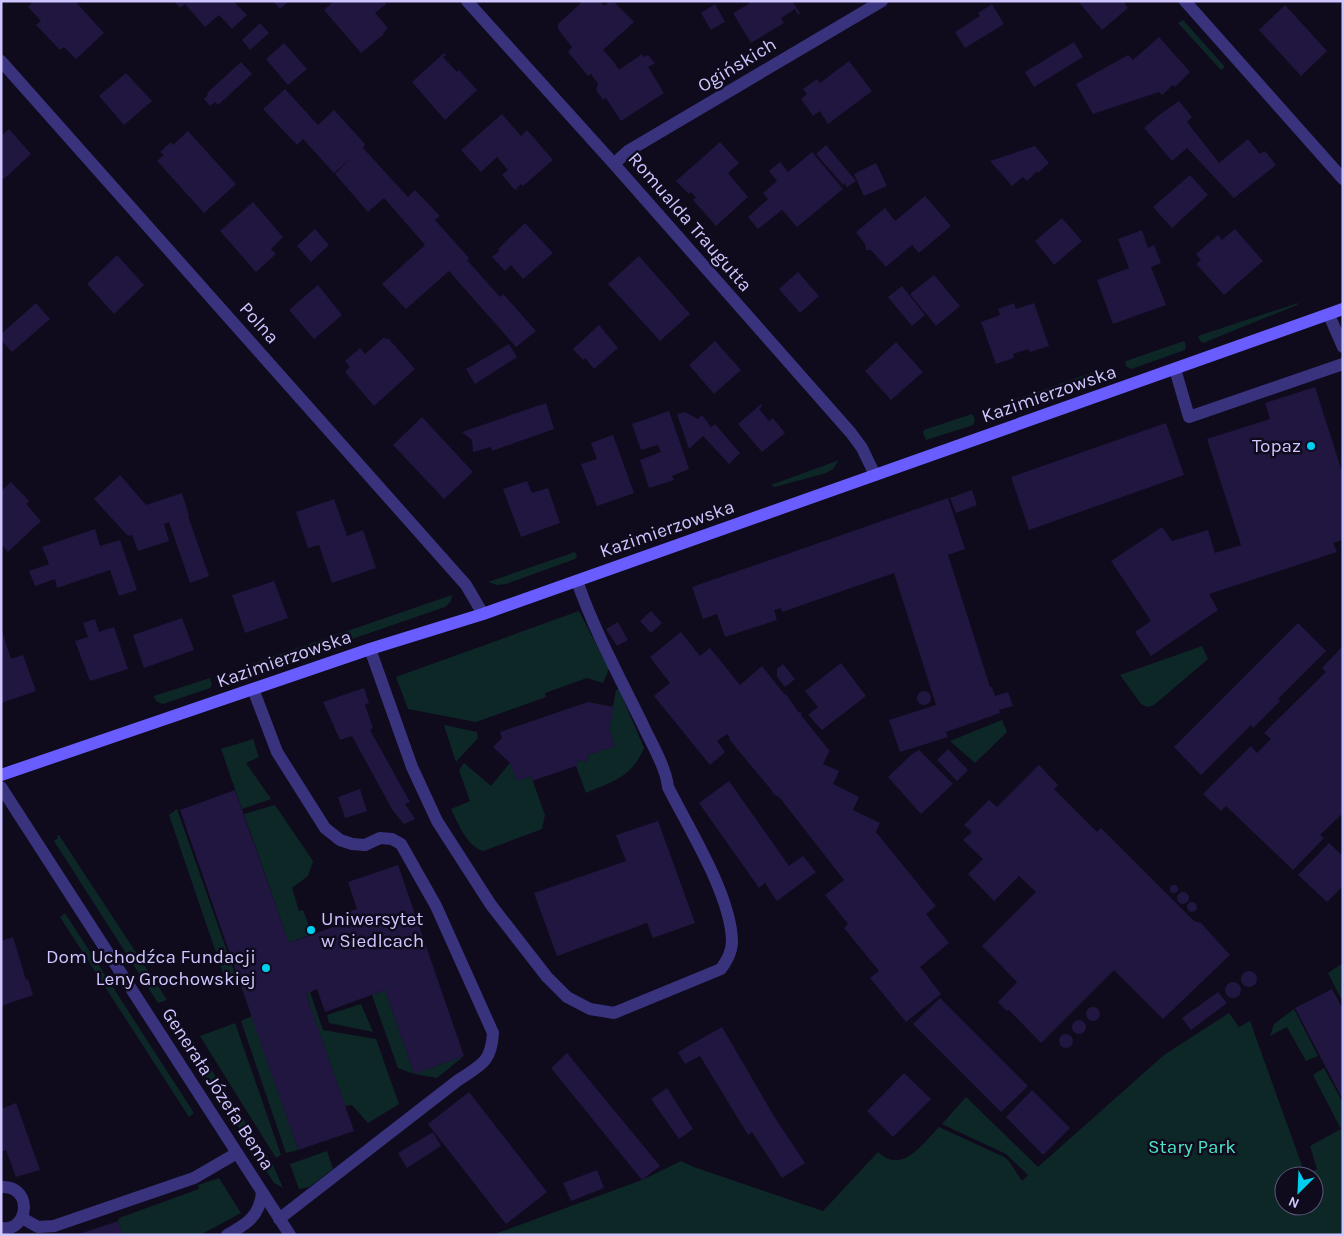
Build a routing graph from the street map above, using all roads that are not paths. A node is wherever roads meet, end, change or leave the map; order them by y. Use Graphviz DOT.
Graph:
graph roads {
  1 [pos="467,1"];
  2 [pos="882,1"];
  3 [pos="1185,1"];
  4 [pos="1,61"];
  5 [pos="614,164"];
  6 [pos="1343,180"];
  7 [pos="1343,309"];
  8 [pos="1329,315"];
  9 [pos="1343,347"];
  10 [pos="1343,364"];
  11 [pos="1175,370"];
  12 [pos="875,475"];
  13 [pos="577,580"];
  14 [pos="483,614"];
  15 [pos="370,649"];
  16 [pos="253,689"];
  17 [pos="1,776"];
  18 [pos="1,786"];
  19 [pos="237,1153"];
  20 [pos="1,1187"];
  21 [pos="262,1192"];
  22 [pos="22,1218"];
  23 [pos="280,1219"];
  24 [pos="1,1228"];
  25 [pos="227,1235"];
  26 [pos="290,1235"];
  1 -- 5 [label="street, Romualda Traugutta"];
  2 -- 5 [label="street, Ogińskich"];
  3 -- 6 [label="street"];
  4 -- 14 [label="street, Polna"];
  5 -- 12 [label="street, Romualda Traugutta"];
  7 -- 8 [label="main road, Kazimierzowska"];
  8 -- 9 [label="street"];
  8 -- 11 [label="main road, Kazimierzowska"];
  10 -- 11 [label="street"];
  11 -- 12 [label="main road, Kazimierzowska"];
  12 -- 13 [label="main road, Kazimierzowska"];
  13 -- 14 [label="main road, Kazimierzowska"];
  13 -- 15 [label="street"];
  14 -- 15 [label="main road, Kazimierzowska"];
  15 -- 16 [label="main road, Kazimierzowska"];
  16 -- 17 [label="main road, Kazimierzowska"];
  16 -- 23 [label="street"];
  18 -- 19 [label="street, Generała Józefa Bema"];
  19 -- 21 [label="street, Generała Józefa Bema"];
  19 -- 22 [label="street"];
  20 -- 22 [label="street"];
  21 -- 23 [label="street, Generała Józefa Bema"];
  21 -- 25 [label="street"];
  22 -- 24 [label="street"];
  23 -- 26 [label="street, Generała Józefa Bema"];
}
